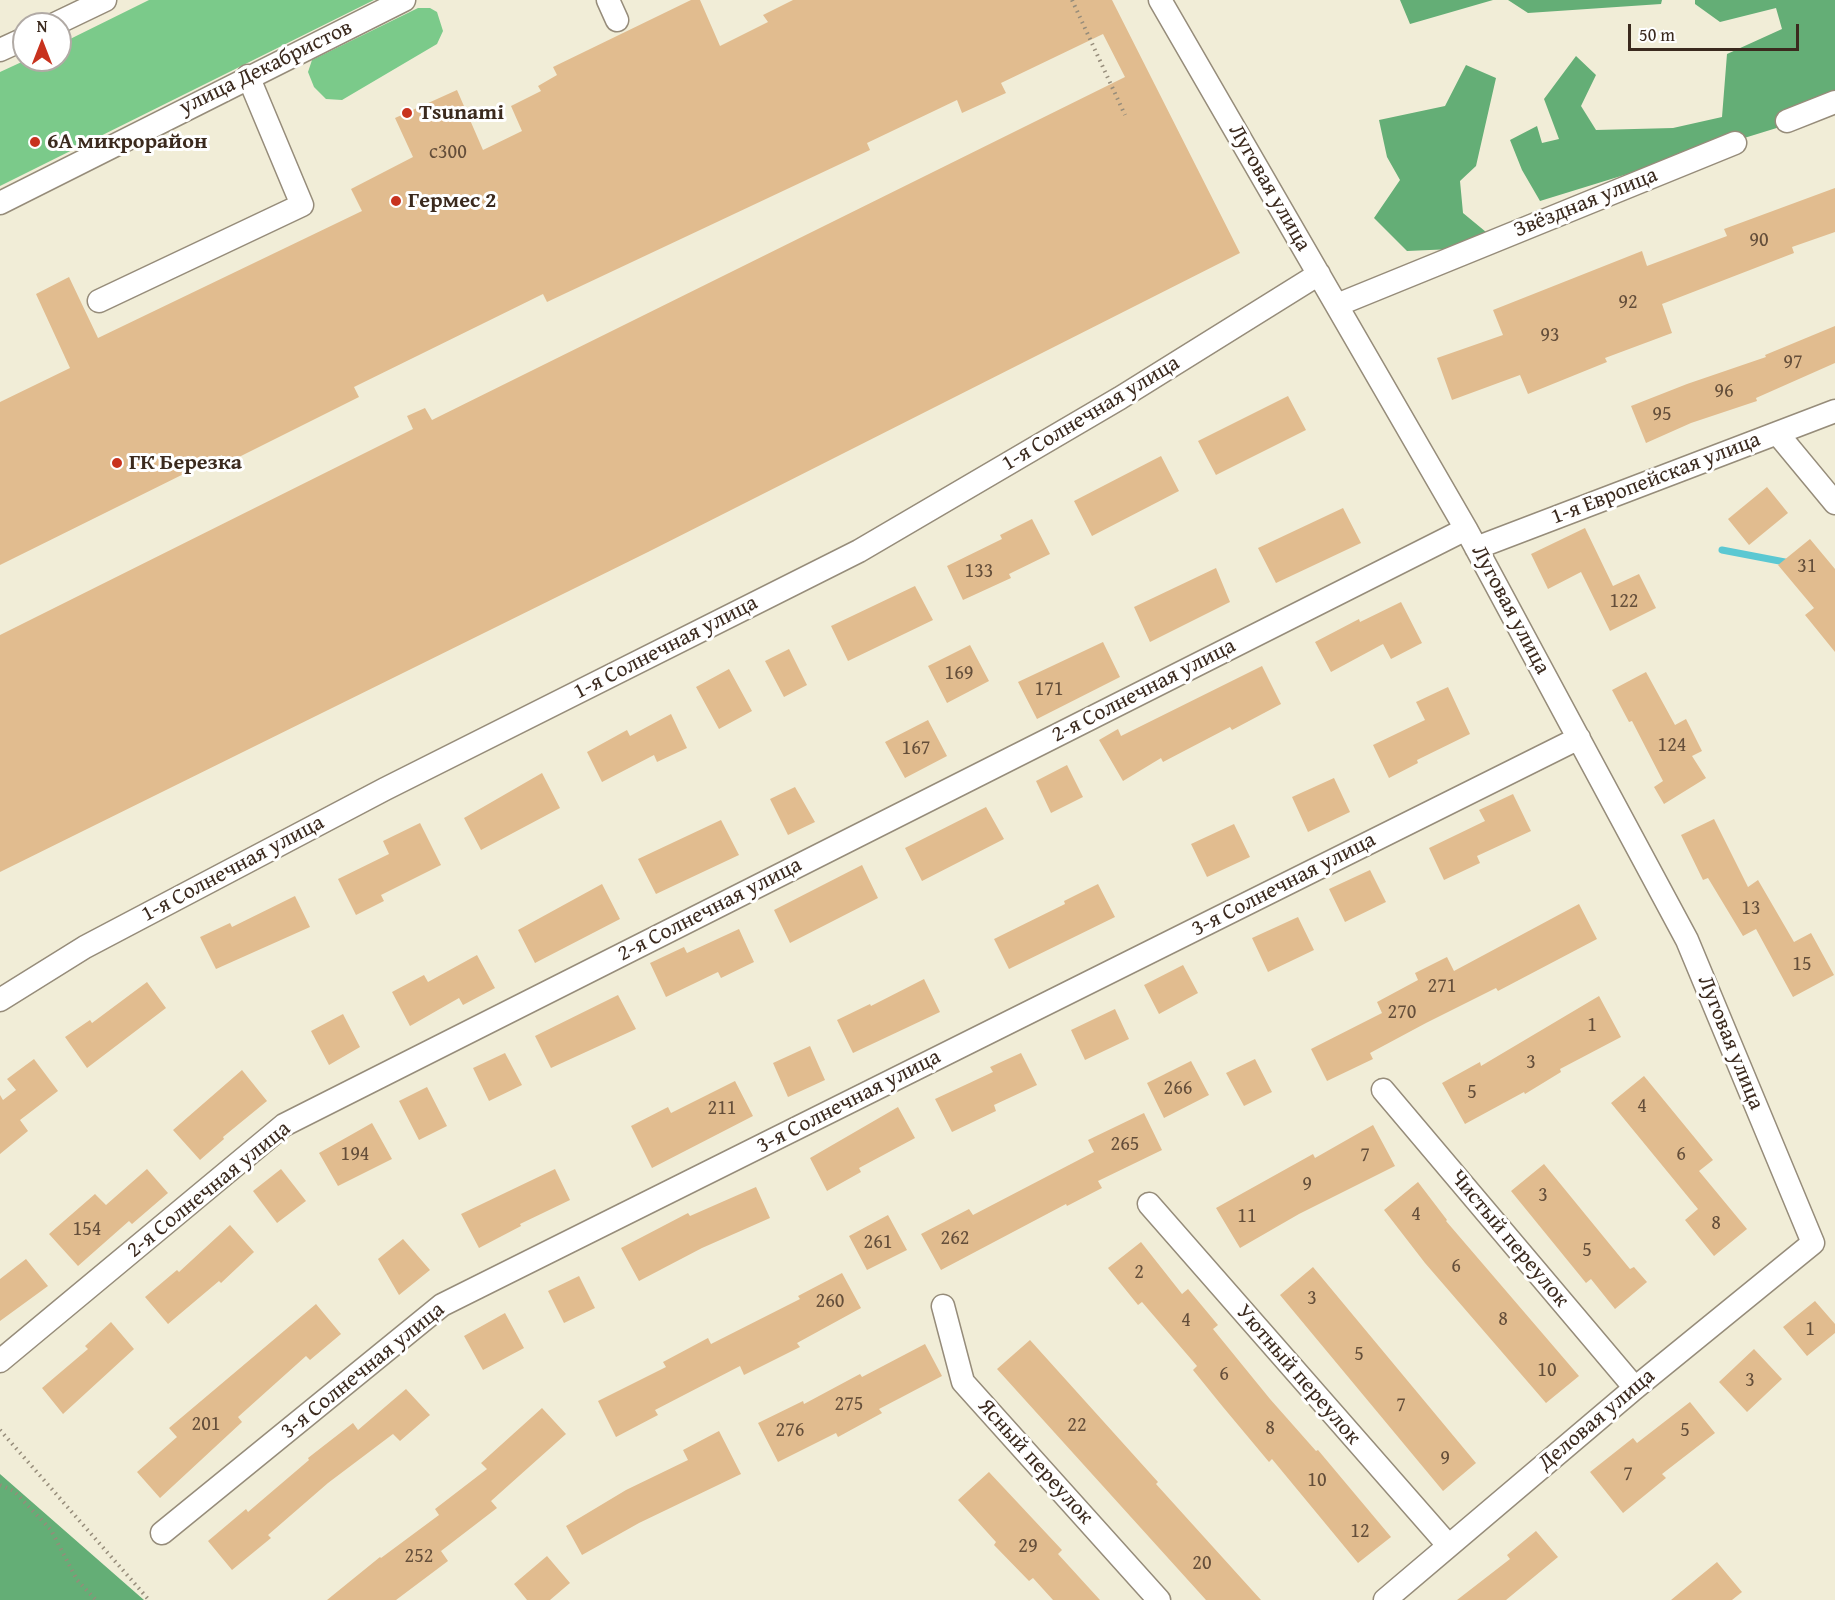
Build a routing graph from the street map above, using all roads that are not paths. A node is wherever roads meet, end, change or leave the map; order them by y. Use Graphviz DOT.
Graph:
graph roads {
  1 [pos="105,0"];
  2 [pos="404,0"];
  3 [pos="1160,0"];
  4 [pos="72,16"];
  5 [pos="248,76"];
  6 [pos="1835,102"];
  7 [pos="1787,121"];
  8 [pos="1735,142"];
  9 [pos="0,203"];
  10 [pos="1319,274"];
  11 [pos="99,301"];
  12 [pos="1337,305"];
  13 [pos="1835,411"];
  14 [pos="1777,433"];
  15 [pos="1835,503"];
  16 [pos="1471,539"];
  17 [pos="1579,738"];
  18 [pos="0,1000"];
  19 [pos="1383,1090"];
  20 [pos="1149,1204"];
  21 [pos="1813,1244"];
  22 [pos="943,1306"];
  23 [pos="0,1361"];
  24 [pos="1635,1388"];
  25 [pos="162,1533"];
  26 [pos="1448,1545"];
  27 [pos="1160,1600"];
  28 [pos="1385,1600"];
  1 -- 4 [label="street"];
  2 -- 5 [label="street, улица Декабристов"];
  3 -- 10 [label="street, Луговая улица"];
  5 -- 9 [label="street, улица Декабристов"];
  5 -- 11 [label="street"];
  6 -- 7 [label="street"];
  8 -- 12 [label="street, Звёздная улица"];
  10 -- 12 [label="street, Луговая улица"];
  10 -- 18 [label="street, 1-я Солнечная улица"];
  12 -- 16 [label="street, Луговая улица"];
  13 -- 14 [label="street, 1-я Европейская улица"];
  14 -- 15 [label="street"];
  14 -- 16 [label="street, 1-я Европейская улица"];
  16 -- 17 [label="street, Луговая улица"];
  16 -- 23 [label="street, 2-я Солнечная улица"];
  17 -- 21 [label="street, Луговая улица"];
  17 -- 25 [label="street, 3-я Солнечная улица"];
  19 -- 24 [label="street, Чистый переулок"];
  20 -- 26 [label="street, Уютный переулок"];
  21 -- 24 [label="street, Деловая улица"];
  22 -- 27 [label="street, Ясный переулок"];
  24 -- 26 [label="street, Деловая улица"];
  26 -- 28 [label="street, Деловая улица"];
}
